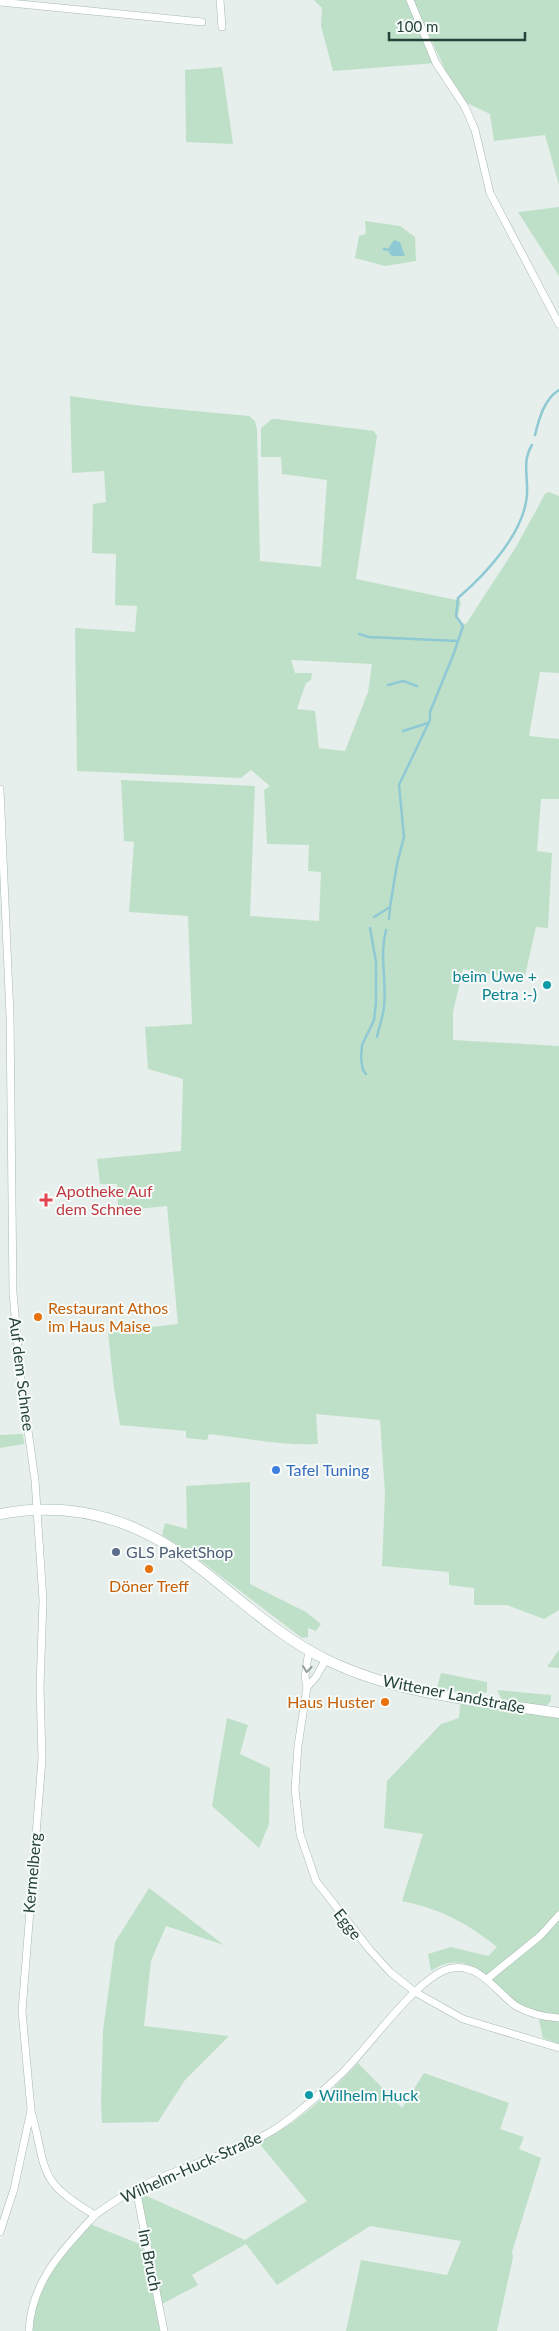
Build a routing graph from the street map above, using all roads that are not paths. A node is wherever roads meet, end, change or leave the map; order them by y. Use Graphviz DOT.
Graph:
graph roads {
  1 [pos="220,0"];
  2 [pos="410,0"];
  3 [pos="0,2"];
  4 [pos="202,22"];
  5 [pos="222,27"];
  6 [pos="559,324"];
  7 [pos="0,789"];
  8 [pos="1,845"];
  9 [pos="37,1510"];
  10 [pos="0,1514"];
  11 [pos="309,1650"];
  12 [pos="326,1659"];
  13 [pos="307,1687"];
  14 [pos="559,1713"];
  15 [pos="559,1915"];
  16 [pos="487,1979"];
  17 [pos="415,1992"];
  18 [pos="559,2018"];
  19 [pos="559,2048"];
  20 [pos="31,2110"];
  21 [pos="136,2189"];
  22 [pos="94,2215"];
  23 [pos="0,2232"];
  24 [pos="29,2331"];
  25 [pos="164,2331"];
  1 -- 5 [label="street"];
  2 -- 6 [label="street"];
  3 -- 4 [label="street"];
  7 -- 8 [label="street, Auf dem Schnee"];
  8 -- 9 [label="street, Auf dem Schnee"];
  9 -- 10 [label="main road, Wittener Landstraße"];
  9 -- 11 [label="main road, Wittener Landstraße"];
  9 -- 20 [label="street, Kermelberg"];
  11 -- 12 [label="main road, Wittener Landstraße"];
  11 -- 13 [label="street, Egge, one-way"];
  12 -- 13 [label="street, Egge"];
  12 -- 14 [label="main road, Wittener Landstraße"];
  13 -- 17 [label="street, Egge"];
  15 -- 16 [label="street"];
  16 -- 17 [label="street, Wilhelm-Huck-Straße"];
  16 -- 18 [label="street, Wilhelm-Huck-Straße"];
  17 -- 19 [label="street, Egge"];
  17 -- 21 [label="street, Wilhelm-Huck-Straße"];
  20 -- 22 [label="street"];
  20 -- 23 [label="street, Kermelberg"];
  21 -- 22 [label="street, Wilhelm-Huck-Straße"];
  21 -- 25 [label="street, Im Bruch"];
  22 -- 24 [label="street, Wilhelm-Huck-Straße"];
}
